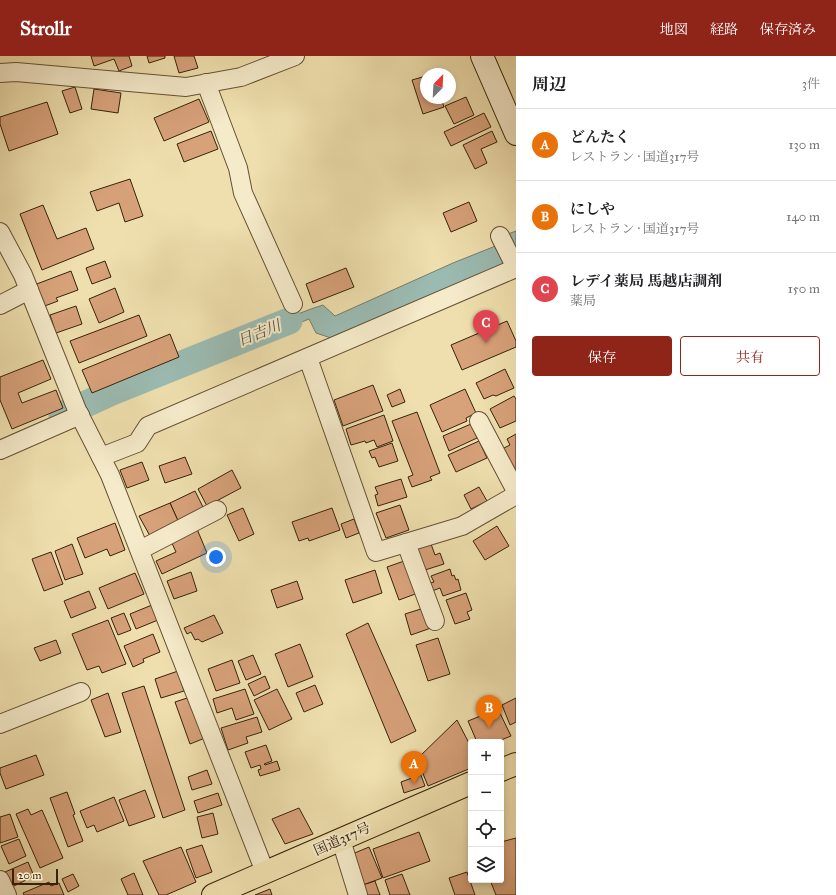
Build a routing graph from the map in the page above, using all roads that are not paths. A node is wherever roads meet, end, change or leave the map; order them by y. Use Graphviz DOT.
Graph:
graph roads {
  1 [pos="295,56"];
  2 [pos="482,56"];
  3 [pos="0,73"];
  4 [pos="206,83"];
  5 [pos="516,134"];
  6 [pos="0,232"];
  7 [pos="500,236"];
  8 [pos="516,268"];
  9 [pos="29,290"];
  10 [pos="293,304"];
  11 [pos="0,305"];
  12 [pos="308,358"];
  13 [pos="77,408"];
  14 [pos="479,421"];
  15 [pos="0,450"];
  16 [pos="101,457"];
  17 [pos="516,491"];
  18 [pos="516,494"];
  19 [pos="217,510"];
  20 [pos="406,543"];
  21 [pos="140,550"];
  22 [pos="435,621"];
  23 [pos="81,692"];
  24 [pos="0,724"];
  25 [pos="516,764"];
  26 [pos="504,769"];
  27 [pos="468,784"];
  28 [pos="341,840"];
  29 [pos="265,872"];
  30 [pos="0,880"];
  31 [pos="7,895"];
  32 [pos="213,895"];
  33 [pos="358,895"];
  1 -- 4 [label="street"];
  2 -- 5 [label="main road"];
  3 -- 4 [label="street"];
  4 -- 10 [label="street"];
  6 -- 9 [label="street"];
  7 -- 8 [label="street"];
  8 -- 12 [label="street"];
  9 -- 11 [label="street"];
  9 -- 13 [label="street"];
  12 -- 16 [label="street"];
  12 -- 20 [label="street"];
  13 -- 15 [label="street"];
  13 -- 16 [label="street"];
  14 -- 17 [label="street"];
  16 -- 21 [label="street"];
  18 -- 20 [label="street"];
  19 -- 21 [label="street"];
  20 -- 22 [label="street"];
  21 -- 29 [label="street"];
  23 -- 24 [label="street"];
  25 -- 26 [label="highway"];
  27 -- 28 [label="highway, 国道317号"];
  28 -- 29 [label="highway, 国道317号"];
  28 -- 33 [label="street"];
  29 -- 32 [label="highway, 国道317号"];
  30 -- 31 [label="street"];
}
